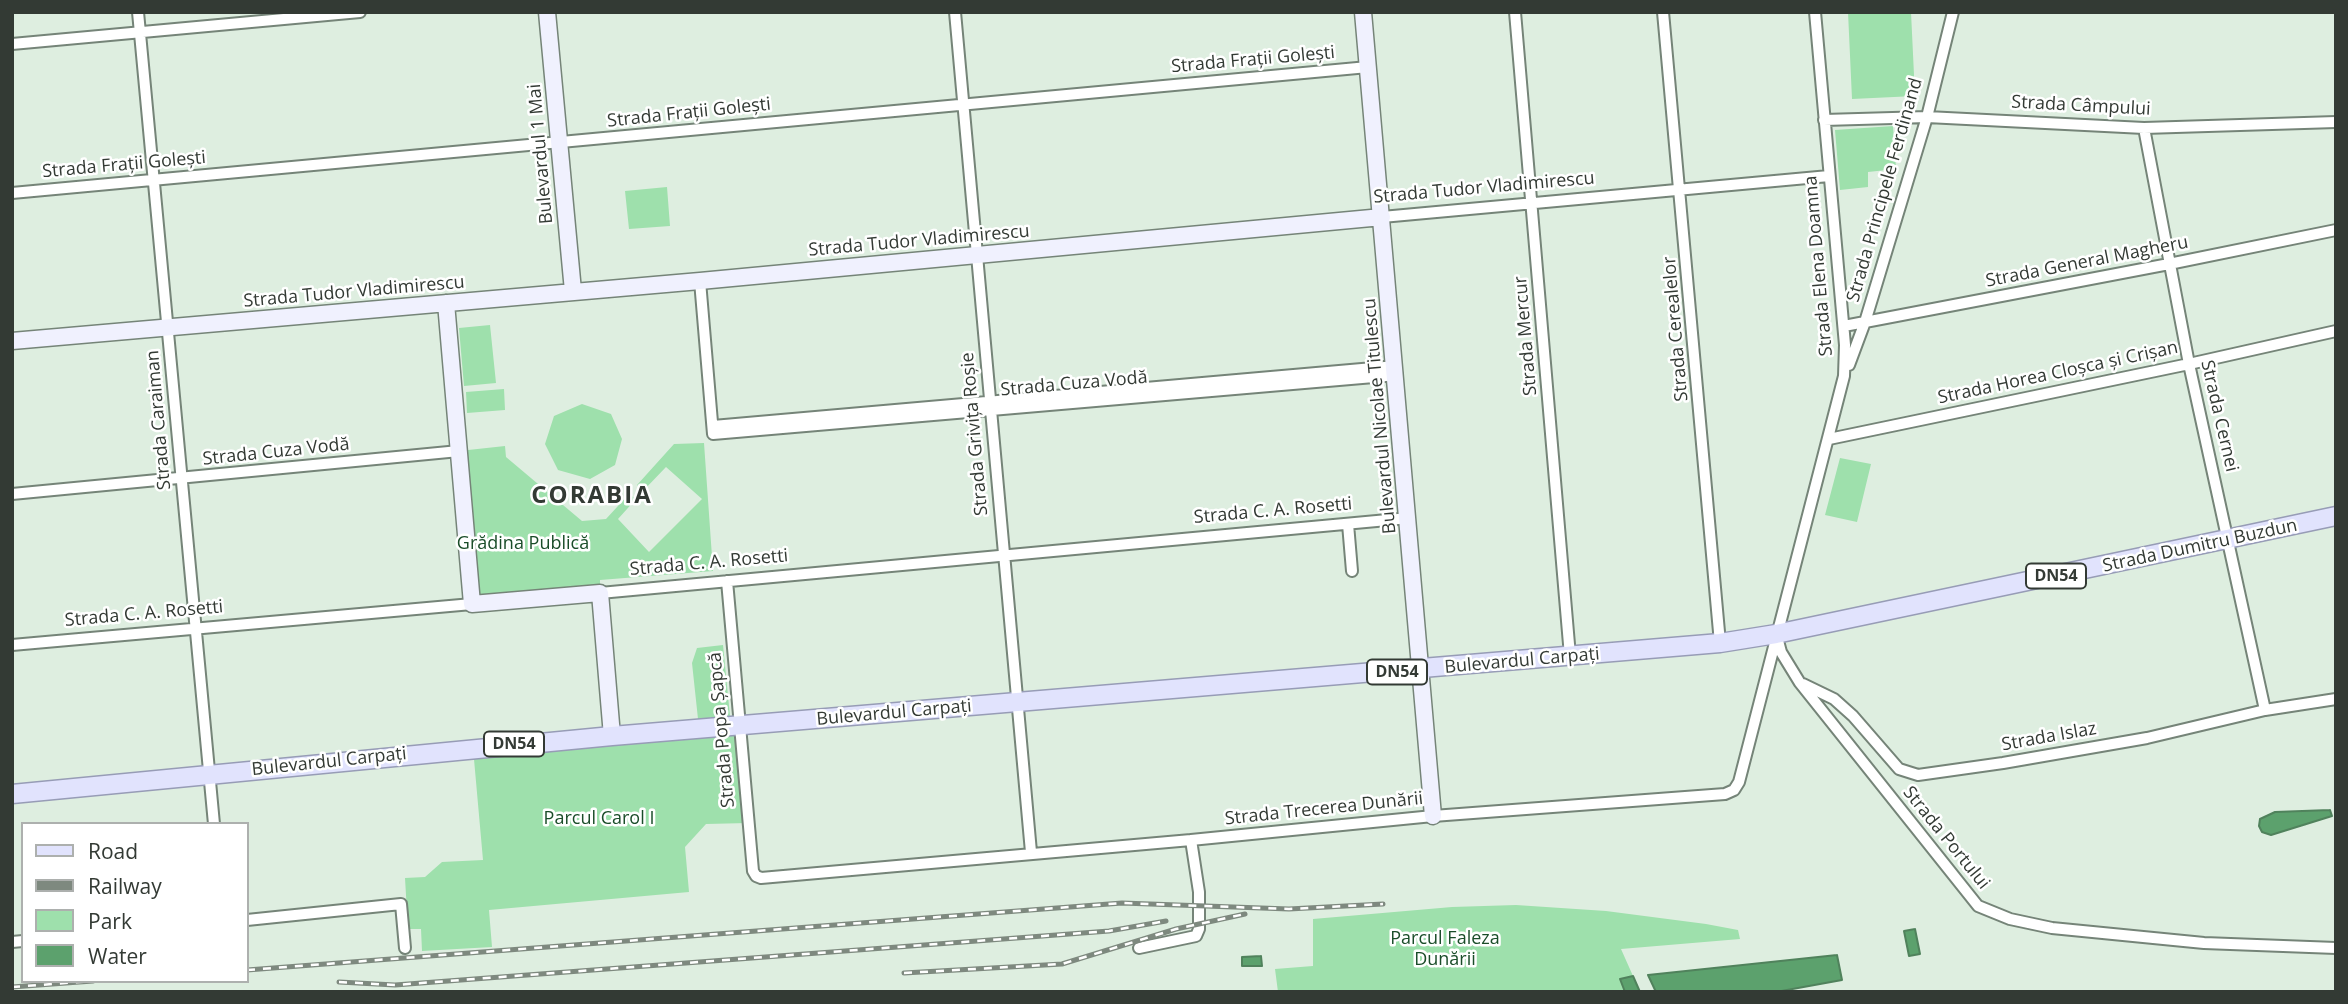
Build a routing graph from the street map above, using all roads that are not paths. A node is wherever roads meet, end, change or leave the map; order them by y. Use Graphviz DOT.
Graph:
graph roads {
  1 [pos="138,12"];
  2 [pos="360,12"];
  3 [pos="547,12"];
  4 [pos="955,12"];
  5 [pos="1363,12"];
  6 [pos="1515,12"];
  7 [pos="1663,12"];
  8 [pos="1815,12"];
  9 [pos="1953,12"];
  10 [pos="140,32"];
  11 [pos="12,44"];
  12 [pos="1368,66"];
  13 [pos="963,104"];
  14 [pos="1927,117"];
  15 [pos="1824,120"];
  16 [pos="2336,122"];
  17 [pos="2144,128"];
  18 [pos="559,144"];
  19 [pos="1829,176"];
  20 [pos="154,180"];
  21 [pos="1681,189"];
  22 [pos="12,193"];
  23 [pos="1532,202"];
  24 [pos="1382,217"];
  25 [pos="2336,230"];
  26 [pos="977,255"];
  27 [pos="2168,264"];
  28 [pos="700,281"];
  29 [pos="573,291"];
  30 [pos="446,303"];
  31 [pos="1865,321"];
  32 [pos="1844,326"];
  33 [pos="168,328"];
  34 [pos="2336,331"];
  35 [pos="12,341"];
  36 [pos="2189,364"];
  37 [pos="1396,370"];
  38 [pos="1844,376"];
  39 [pos="990,405"];
  40 [pos="1829,439"];
  41 [pos="459,451"];
  42 [pos="182,478"];
  43 [pos="12,494"];
  44 [pos="2336,516"];
  45 [pos="1409,518"];
  46 [pos="1348,524"];
  47 [pos="2228,540"];
  48 [pos="1004,555"];
  49 [pos="1352,571"];
  50 [pos="727,581"];
  51 [pos="600,593"];
  52 [pos="472,604"];
  53 [pos="195,629"];
  54 [pos="1776,634"];
  55 [pos="1720,643"];
  56 [pos="12,646"];
  57 [pos="1570,656"];
  58 [pos="1421,670"];
  59 [pos="1800,683"];
  60 [pos="2336,699"];
  61 [pos="1017,703"];
  62 [pos="2265,710"];
  63 [pos="739,725"];
  64 [pos="612,736"];
  65 [pos="210,774"];
  66 [pos="12,794"];
  67 [pos="1433,816"];
  68 [pos="214,822"];
  69 [pos="1191,840"];
  70 [pos="1031,852"];
  71 [pos="756,876"];
  72 [pos="248,920"];
  73 [pos="405,947"];
  74 [pos="1139,948"];
  75 [pos="2336,948"];
  1 -- 10 [label="street, Strada Caraiman"];
  2 -- 10 [label="street"];
  3 -- 18 [label="street, Bulevardul 1 Mai"];
  4 -- 13 [label="street, Strada Grivița Roșie"];
  5 -- 12 [label="street, Bulevardul Nicolae Titulescu"];
  6 -- 23 [label="street, Strada Mercur"];
  7 -- 21 [label="street, Strada Cerealelor"];
  8 -- 15 [label="street, Strada Elena Doamna"];
  9 -- 14 [label="street, Strada Principele Ferdinand"];
  10 -- 11 [label="street"];
  10 -- 20 [label="street, Strada Caraiman"];
  12 -- 13 [label="street, Strada Frații Golești"];
  12 -- 24 [label="street, Bulevardul Nicolae Titulescu"];
  13 -- 18 [label="street, Strada Frații Golești"];
  13 -- 26 [label="street, Strada Grivița Roșie"];
  14 -- 15 [label="street, Strada Câmpului"];
  14 -- 17 [label="street, Strada Câmpului"];
  14 -- 31 [label="street, Strada Principele Ferdinand"];
  15 -- 19 [label="street, Strada Elena Doamna"];
  16 -- 17 [label="street, Strada Câmpului"];
  17 -- 27 [label="street, Strada Cernei"];
  18 -- 20 [label="street, Strada Frații Golești"];
  18 -- 29 [label="street, Bulevardul 1 Mai"];
  19 -- 21 [label="street, Strada Tudor Vladimirescu"];
  19 -- 32 [label="street, Strada Elena Doamna"];
  20 -- 22 [label="street, Strada Frații Golești"];
  20 -- 33 [label="street, Strada Caraiman"];
  21 -- 23 [label="street, Strada Tudor Vladimirescu"];
  21 -- 55 [label="street, Strada Cerealelor"];
  23 -- 24 [label="street, Strada Tudor Vladimirescu"];
  23 -- 57 [label="street, Strada Mercur"];
  24 -- 26 [label="street, Strada Tudor Vladimirescu"];
  24 -- 37 [label="street, Bulevardul Nicolae Titulescu"];
  25 -- 27 [label="street, Strada General Magheru"];
  26 -- 28 [label="street, Strada Tudor Vladimirescu"];
  26 -- 39 [label="street, Strada Grivița Roșie"];
  27 -- 31 [label="street, Strada General Magheru"];
  27 -- 36 [label="street, Strada Cernei"];
  28 -- 29 [label="street, Strada Tudor Vladimirescu"];
  28 -- 39 [label="street, Strada Cuza Vodă"];
  29 -- 30 [label="street, Strada Tudor Vladimirescu"];
  30 -- 33 [label="street, Strada Tudor Vladimirescu"];
  30 -- 41 [label="street"];
  31 -- 32 [label="street, Strada General Magheru"];
  31 -- 38 [label="street, Strada Principele Ferdinand"];
  32 -- 38 [label="street, Strada Elena Doamna"];
  33 -- 35 [label="street, Strada Tudor Vladimirescu"];
  33 -- 42 [label="street, Strada Caraiman"];
  34 -- 36 [label="street, Strada Horea Cloșca și Crișan"];
  36 -- 40 [label="street, Strada Horea Cloșca și Crișan"];
  36 -- 47 [label="street, Strada Cernei"];
  37 -- 39 [label="street, Strada Cuza Vodă"];
  37 -- 45 [label="street, Bulevardul Nicolae Titulescu"];
  38 -- 40 [label="street, Strada Elena Doamna"];
  39 -- 48 [label="street, Strada Grivița Roșie"];
  40 -- 54 [label="street, Strada Elena Doamna"];
  41 -- 42 [label="street, Strada Cuza Vodă"];
  41 -- 52 [label="street"];
  42 -- 43 [label="street, Strada Cuza Vodă"];
  42 -- 53 [label="street, Strada Caraiman"];
  44 -- 47 [label="main road, Strada Dumitru Buzdun / DN54"];
  45 -- 46 [label="street, Strada C. A. Rosetti"];
  45 -- 58 [label="street, Bulevardul Nicolae Titulescu"];
  46 -- 48 [label="street, Strada C. A. Rosetti"];
  46 -- 49 [label="street"];
  47 -- 54 [label="main road, Strada Dumitru Buzdun / DN54"];
  47 -- 62 [label="street, Strada Cernei"];
  48 -- 50 [label="street, Strada C. A. Rosetti"];
  48 -- 61 [label="street, Strada Grivița Roșie"];
  50 -- 51 [label="street, Strada C. A. Rosetti"];
  50 -- 63 [label="street, Strada Popa Șapcă"];
  51 -- 52 [label="street, Strada C. A. Rosetti"];
  51 -- 64 [label="street"];
  52 -- 53 [label="street, Strada C. A. Rosetti"];
  53 -- 56 [label="street, Strada C. A. Rosetti"];
  53 -- 65 [label="street, Strada Caraiman"];
  54 -- 55 [label="main road, Bulevardul Carpați / DN54"];
  54 -- 59 [label="street, Strada Portului"];
  54 -- 67 [label="street, Strada Trecerea Dunării"];
  55 -- 57 [label="main road, Bulevardul Carpați / DN54"];
  57 -- 58 [label="main road, Bulevardul Carpați / DN54"];
  58 -- 61 [label="main road, Bulevardul Carpați / DN54"];
  58 -- 67 [label="street, Bulevardul Nicolae Titulescu"];
  59 -- 62 [label="street, Strada Islaz"];
  59 -- 75 [label="street, Strada Portului"];
  60 -- 62 [label="street, Strada Islaz"];
  61 -- 63 [label="main road, Bulevardul Carpați / DN54"];
  61 -- 70 [label="street, Strada Grivița Roșie"];
  63 -- 64 [label="main road, Bulevardul Carpați / DN54"];
  63 -- 71 [label="street, Strada Popa Șapcă"];
  64 -- 65 [label="main road, Bulevardul Carpați / DN54"];
  65 -- 66 [label="main road, Bulevardul Carpați / DN54"];
  65 -- 68 [label="street, Strada Caraiman"];
  67 -- 69 [label="street, Strada Trecerea Dunării"];
  69 -- 70 [label="street, Strada Trecerea Dunării"];
  69 -- 74 [label="street"];
  70 -- 71 [label="street, Strada Trecerea Dunării"];
  72 -- 73 [label="street"];
}
